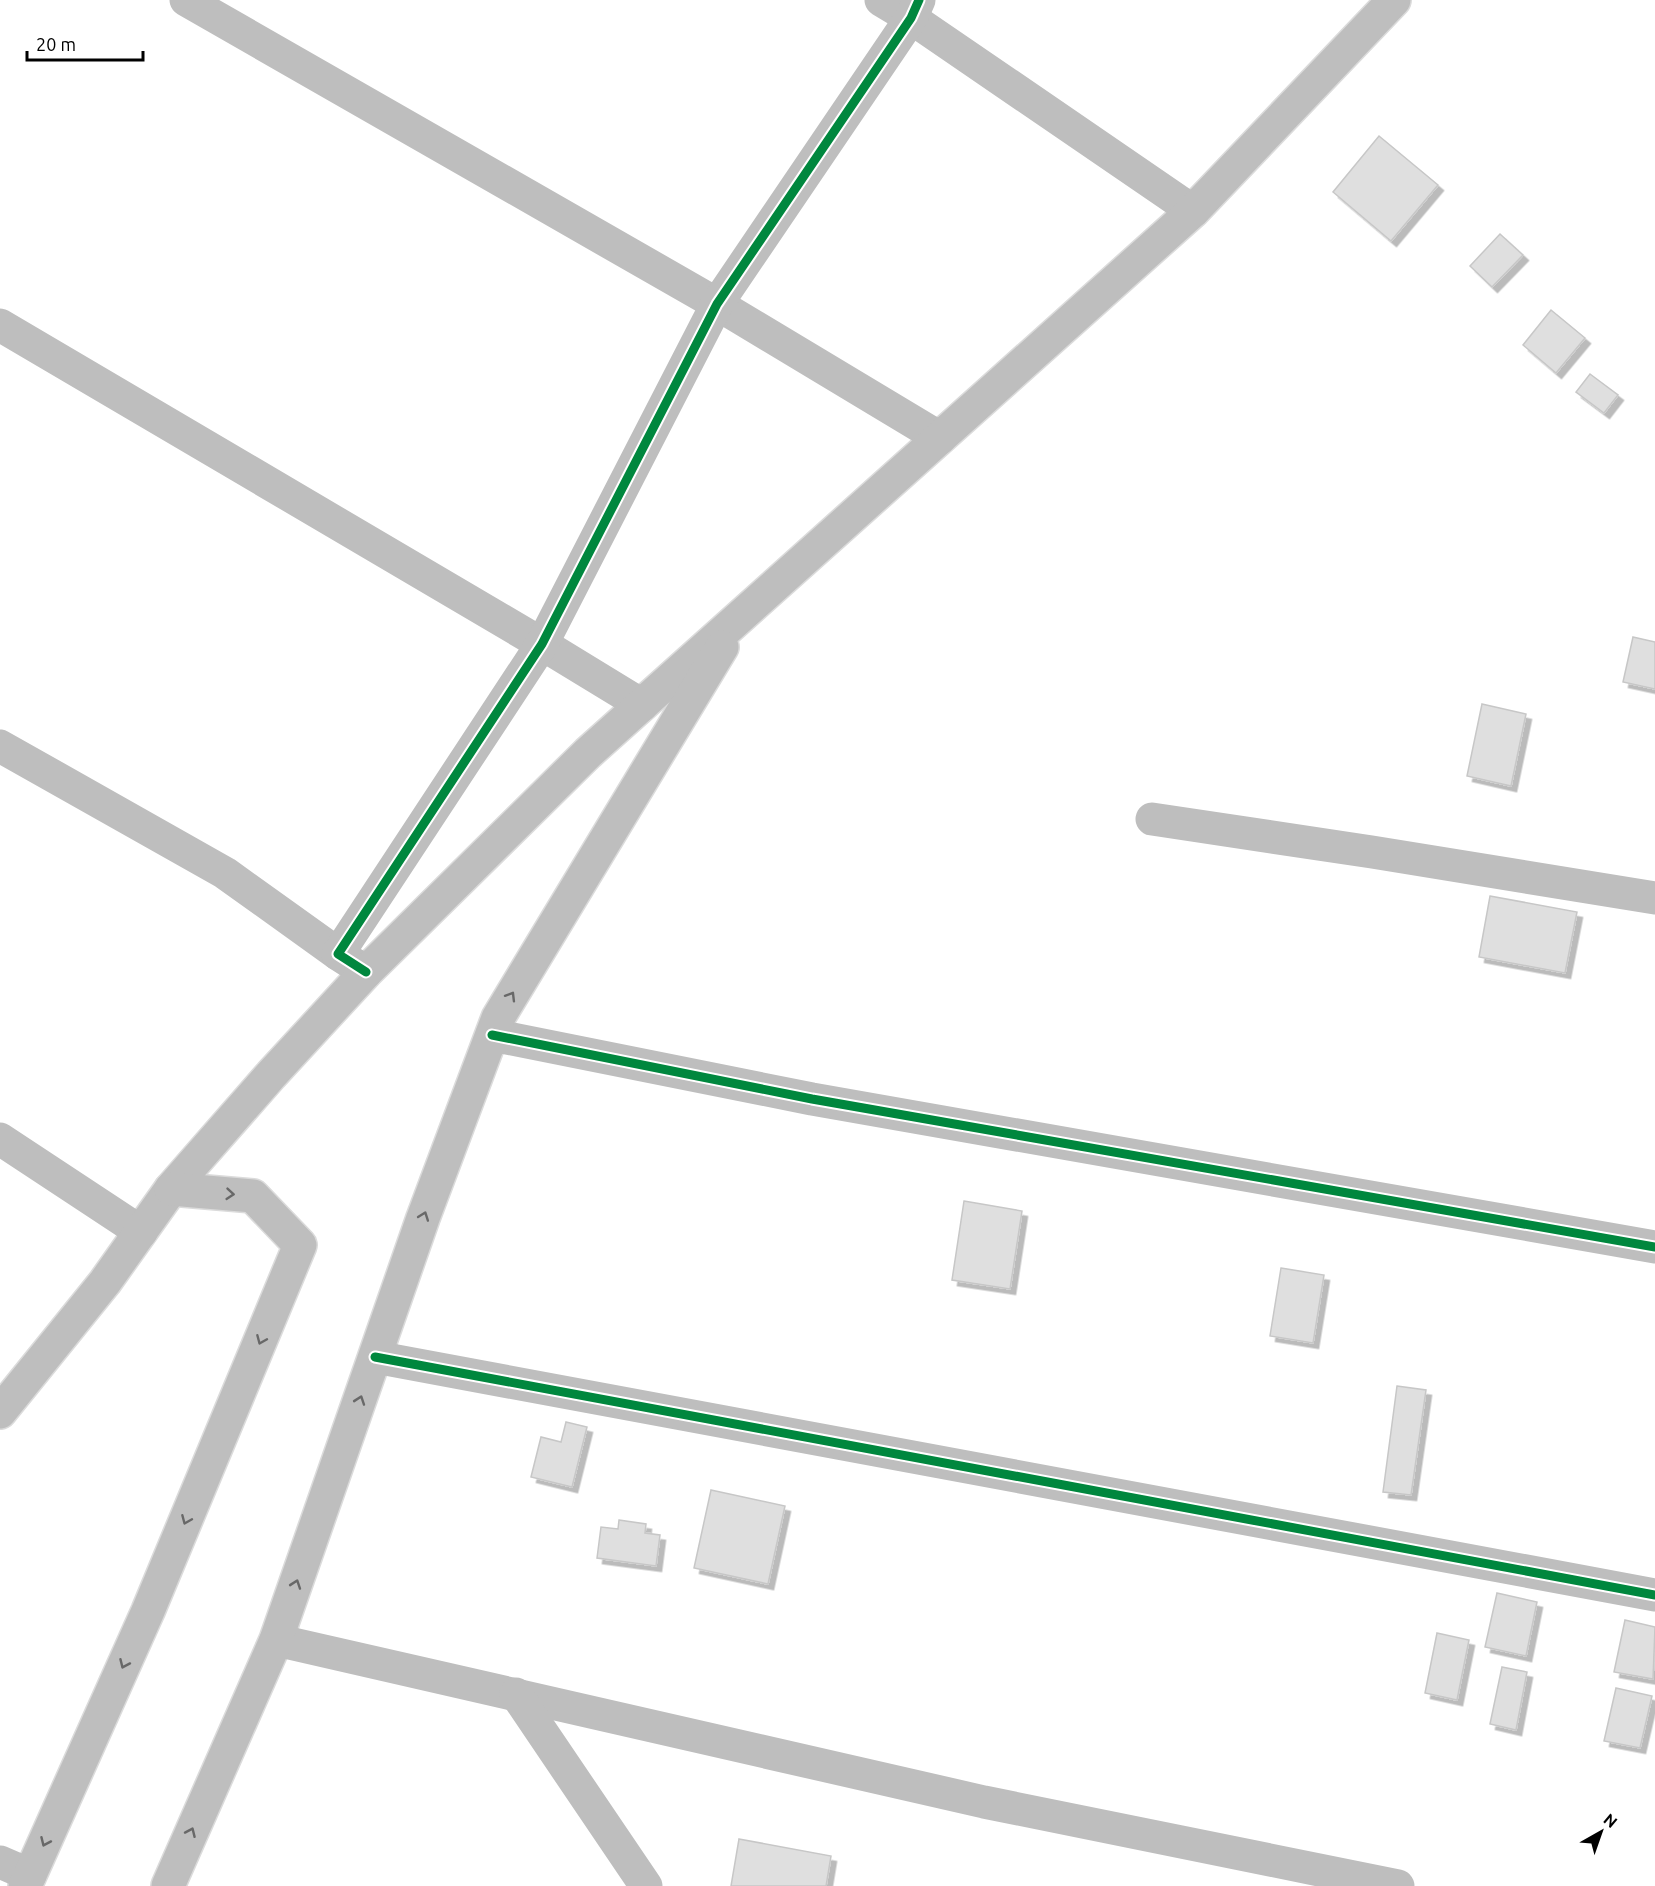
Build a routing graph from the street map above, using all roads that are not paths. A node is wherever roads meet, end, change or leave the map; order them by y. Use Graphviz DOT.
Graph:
graph roads {
  1 [pos="186,0"];
  2 [pos="880,0"];
  3 [pos="1394,0"];
  4 [pos="915,9"];
  5 [pos="1193,211"];
  6 [pos="717,304"];
  7 [pos="0,325"];
  8 [pos="940,438"];
  9 [pos="740,617"];
  10 [pos="542,644"];
  11 [pos="642,705"];
  12 [pos="0,746"];
  13 [pos="1152,819"];
  14 [pos="1655,898"];
  15 [pos="338,954"];
  16 [pos="366,972"];
  17 [pos="492,1035"];
  18 [pos="0,1139"];
  19 [pos="171,1189"];
  20 [pos="141,1232"];
  21 [pos="1655,1247"];
  22 [pos="375,1357"];
  23 [pos="0,1412"];
  24 [pos="1655,1595"];
  25 [pos="276,1640"];
  26 [pos="516,1694"];
  27 [pos="0,1862"];
  28 [pos="28,1881"];
  29 [pos="168,1886"];
  30 [pos="646,1886"];
  31 [pos="1398,1886"];
  1 -- 6 [label="street"];
  2 -- 4 [label="street"];
  3 -- 5 [label="street"];
  4 -- 5 [label="street"];
  4 -- 6 [label="street"];
  5 -- 8 [label="street"];
  6 -- 8 [label="street"];
  6 -- 10 [label="street"];
  7 -- 10 [label="street"];
  8 -- 9 [label="street"];
  9 -- 11 [label="street"];
  17 -- 9 [label="street, one-way"];
  10 -- 11 [label="street"];
  10 -- 15 [label="street"];
  11 -- 16 [label="street"];
  12 -- 15 [label="street"];
  13 -- 14 [label="street"];
  15 -- 16 [label="street"];
  16 -- 19 [label="street"];
  17 -- 21 [label="street"];
  22 -- 17 [label="street, one-way"];
  18 -- 20 [label="street"];
  19 -- 20 [label="street"];
  19 -- 28 [label="street, one-way"];
  20 -- 23 [label="street"];
  22 -- 24 [label="street"];
  25 -- 22 [label="street, one-way"];
  25 -- 26 [label="street"];
  29 -- 25 [label="street, one-way"];
  26 -- 30 [label="street"];
  26 -- 31 [label="street"];
  27 -- 28 [label="street"];
}
